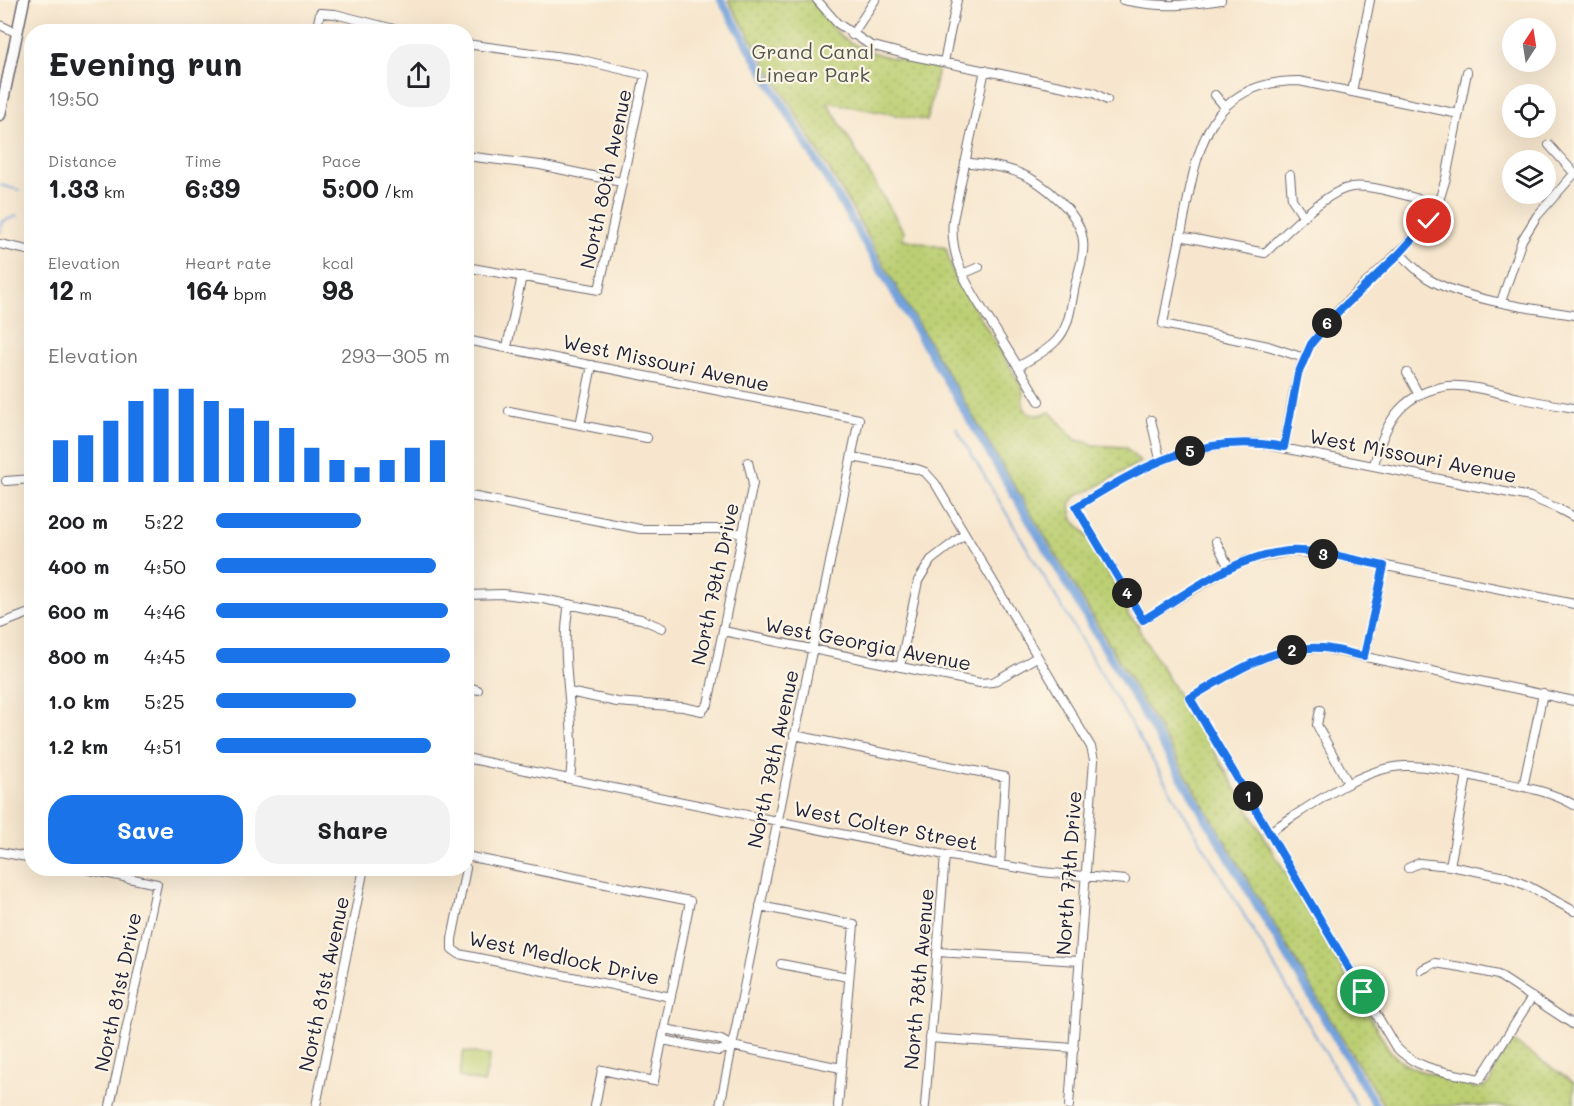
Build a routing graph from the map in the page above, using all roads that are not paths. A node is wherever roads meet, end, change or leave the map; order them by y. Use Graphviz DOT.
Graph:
graph roads {
  1 [pos="24,0"];
  2 [pos="817,0"];
  3 [pos="875,0"];
  4 [pos="957,0"];
  5 [pos="1123,0"];
  6 [pos="1221,0"];
  7 [pos="1360,0"];
  8 [pos="1370,1"];
  9 [pos="318,24"];
  10 [pos="374,24"];
  11 [pos="0,25"];
  12 [pos="17,33"];
  13 [pos="852,34"];
  14 [pos="0,35"];
  15 [pos="474,45"];
  16 [pos="944,62"];
  17 [pos="985,70"];
  18 [pos="1467,72"];
  19 [pos="1352,92"];
  20 [pos="1215,95"];
  21 [pos="1107,100"];
  22 [pos="1225,107"];
  23 [pos="1459,114"];
  24 [pos="0,115"];
  25 [pos="1549,145"];
  26 [pos="474,157"];
  27 [pos="965,162"];
  28 [pos="1574,174"];
  29 [pos="1290,175"];
  30 [pos="621,182"];
  31 [pos="1438,204"];
  32 [pos="1304,217"];
  33 [pos="1180,236"];
  34 [pos="0,244"];
  35 [pos="24,249"];
  36 [pos="1400,253"];
  37 [pos="979,267"];
  38 [pos="474,268"];
  39 [pos="962,274"];
  40 [pos="522,276"];
  41 [pos="1502,302"];
  42 [pos="1574,315"];
  43 [pos="474,342"];
  44 [pos="507,348"];
  45 [pos="1304,358"];
  46 [pos="592,365"];
  47 [pos="1018,367"];
  48 [pos="1407,373"];
  49 [pos="1419,395"];
  50 [pos="1039,401"];
  51 [pos="1574,408"];
  52 [pos="509,411"];
  53 [pos="859,419"];
  54 [pos="1151,420"];
  55 [pos="580,425"];
  56 [pos="647,438"];
  57 [pos="1284,447"];
  58 [pos="852,457"];
  59 [pos="1160,459"];
  60 [pos="748,462"];
  61 [pos="1374,465"];
  62 [pos="24,480"];
  63 [pos="6,481"];
  64 [pos="474,497"];
  65 [pos="1574,517"];
  66 [pos="742,534"];
  67 [pos="965,534"];
  68 [pos="1216,541"];
  69 [pos="1384,566"];
  70 [pos="1230,568"];
  71 [pos="474,595"];
  72 [pos="569,604"];
  73 [pos="1574,604"];
  74 [pos="24,615"];
  75 [pos="0,624"];
  76 [pos="662,628"];
  77 [pos="723,631"];
  78 [pos="813,649"];
  79 [pos="1364,656"];
  80 [pos="1037,657"];
  81 [pos="900,667"];
  82 [pos="474,689"];
  83 [pos="478,690"];
  84 [pos="569,692"];
  85 [pos="1543,693"];
  86 [pos="1574,700"];
  87 [pos="1320,710"];
  88 [pos="794,735"];
  89 [pos="474,760"];
  90 [pos="1467,775"];
  91 [pos="570,779"];
  92 [pos="1348,783"];
  93 [pos="1523,787"];
  94 [pos="1574,805"];
  95 [pos="777,821"];
  96 [pos="1269,832"];
  97 [pos="0,852"];
  98 [pos="945,855"];
  99 [pos="24,856"];
  100 [pos="474,862"];
  101 [pos="1000,865"];
  102 [pos="1450,866"];
  103 [pos="1408,868"];
  104 [pos="119,876"];
  105 [pos="362,876"];
  106 [pos="464,876"];
  107 [pos="1085,877"];
  108 [pos="1125,880"];
  109 [pos="760,906"];
  110 [pos="1574,911"];
  111 [pos="938,952"];
  112 [pos="1079,961"];
  113 [pos="781,964"];
  114 [pos="1421,970"];
  115 [pos="849,977"];
  116 [pos="671,997"];
  117 [pos="1532,997"];
  118 [pos="1574,1025"];
  119 [pos="665,1029"];
  120 [pos="930,1038"];
  121 [pos="663,1040"];
  122 [pos="732,1046"];
  123 [pos="1074,1048"];
  124 [pos="841,1068"];
  125 [pos="110,1106"];
  126 [pos="316,1106"];
  127 [pos="595,1106"];
  128 [pos="720,1106"];
  129 [pos="838,1106"];
  130 [pos="925,1106"];
  131 [pos="1069,1106"];
  1 -- 12 [label="main road"];
  2 -- 13 [label="street"];
  3 -- 13 [label="street"];
  4 -- 16 [label="street"];
  5 -- 6 [label="street"];
  7 -- 8 [label="street"];
  8 -- 19 [label="street"];
  9 -- 10 [label="street"];
  11 -- 12 [label="street"];
  12 -- 14 [label="street"];
  12 -- 24 [label="main road"];
  13 -- 16 [label="street"];
  15 -- 30 [label="street, North 80th Avenue"];
  16 -- 17 [label="street"];
  17 -- 21 [label="street"];
  17 -- 27 [label="street"];
  18 -- 23 [label="street"];
  19 -- 22 [label="street"];
  19 -- 23 [label="street"];
  20 -- 22 [label="street"];
  22 -- 33 [label="street"];
  23 -- 31 [label="street"];
  25 -- 28 [label="street"];
  26 -- 30 [label="street"];
  27 -- 39 [label="street"];
  27 -- 47 [label="street"];
  28 -- 41 [label="street"];
  29 -- 32 [label="street"];
  30 -- 40 [label="street, North 80th Avenue"];
  31 -- 32 [label="street"];
  31 -- 36 [label="street"];
  32 -- 33 [label="street"];
  33 -- 45 [label="street"];
  34 -- 35 [label="street"];
  36 -- 41 [label="street"];
  36 -- 45 [label="street"];
  37 -- 39 [label="street"];
  38 -- 40 [label="street"];
  39 -- 47 [label="street"];
  40 -- 44 [label="street"];
  41 -- 42 [label="street"];
  43 -- 44 [label="street, West Missouri Avenue"];
  44 -- 46 [label="street, West Missouri Avenue"];
  45 -- 57 [label="street"];
  46 -- 53 [label="street, West Missouri Avenue"];
  46 -- 55 [label="street"];
  47 -- 50 [label="street"];
  48 -- 49 [label="street"];
  49 -- 51 [label="street"];
  49 -- 61 [label="street"];
  52 -- 55 [label="street"];
  53 -- 58 [label="street, North 79th Avenue"];
  54 -- 59 [label="street"];
  55 -- 56 [label="street"];
  57 -- 59 [label="street, West Missouri Avenue"];
  57 -- 61 [label="street, West Missouri Avenue"];
  58 -- 67 [label="street, North 77th Drive"];
  58 -- 78 [label="street, North 79th Avenue"];
  59 -- 70 [label="street, West Missouri Avenue"];
  60 -- 66 [label="street, North 79th Drive"];
  61 -- 65 [label="street, West Missouri Avenue"];
  62 -- 63 [label="street"];
  64 -- 66 [label="street"];
  66 -- 77 [label="street, North 79th Drive"];
  67 -- 80 [label="street, North 77th Drive"];
  67 -- 81 [label="street"];
  68 -- 70 [label="street"];
  69 -- 70 [label="street"];
  69 -- 73 [label="street"];
  69 -- 79 [label="street"];
  71 -- 72 [label="street"];
  72 -- 76 [label="street"];
  72 -- 84 [label="street"];
  74 -- 75 [label="street"];
  77 -- 78 [label="street, West Georgia Avenue"];
  77 -- 84 [label="street, North 79th Drive"];
  78 -- 81 [label="street, West Georgia Avenue"];
  78 -- 88 [label="street, North 79th Avenue"];
  79 -- 85 [label="street"];
  79 -- 96 [label="street"];
  80 -- 81 [label="street, West Georgia Avenue"];
  80 -- 107 [label="street, North 77th Drive"];
  82 -- 83 [label="street"];
  84 -- 91 [label="street"];
  85 -- 86 [label="street"];
  85 -- 93 [label="street"];
  87 -- 92 [label="street"];
  88 -- 95 [label="street, North 79th Avenue"];
  88 -- 101 [label="street"];
  89 -- 91 [label="street, West Colter Street"];
  90 -- 92 [label="street"];
  90 -- 93 [label="street"];
  90 -- 102 [label="street"];
  91 -- 95 [label="street, West Colter Street"];
  92 -- 96 [label="street"];
  93 -- 94 [label="street"];
  95 -- 98 [label="street, West Colter Street"];
  95 -- 109 [label="street, North 79th Avenue"];
  96 -- 117 [label="street"];
  97 -- 99 [label="street"];
  98 -- 101 [label="street, West Colter Street"];
  98 -- 111 [label="street, North 78th Avenue"];
  100 -- 116 [label="street"];
  101 -- 107 [label="street, West Colter Street"];
  102 -- 103 [label="street"];
  102 -- 110 [label="street"];
  104 -- 125 [label="street, North 81st Drive"];
  105 -- 126 [label="street, North 81st Avenue"];
  106 -- 116 [label="street, West Medlock Drive"];
  107 -- 108 [label="street, West Colter Street"];
  107 -- 112 [label="street, North 77th Drive"];
  109 -- 115 [label="street"];
  109 -- 122 [label="street, North 79th Avenue"];
  111 -- 112 [label="street"];
  111 -- 120 [label="street, North 78th Avenue"];
  112 -- 123 [label="street, North 77th Drive"];
  113 -- 115 [label="street"];
  114 -- 117 [label="street"];
  115 -- 124 [label="street"];
  116 -- 119 [label="street"];
  117 -- 118 [label="street"];
  119 -- 121 [label="street"];
  119 -- 122 [label="street"];
  120 -- 123 [label="street"];
  120 -- 130 [label="street, North 78th Avenue"];
  121 -- 122 [label="street"];
  121 -- 127 [label="street"];
  122 -- 124 [label="street"];
  122 -- 128 [label="street, North 79th Avenue"];
  123 -- 131 [label="street, North 77th Drive"];
  124 -- 129 [label="street"];
}
